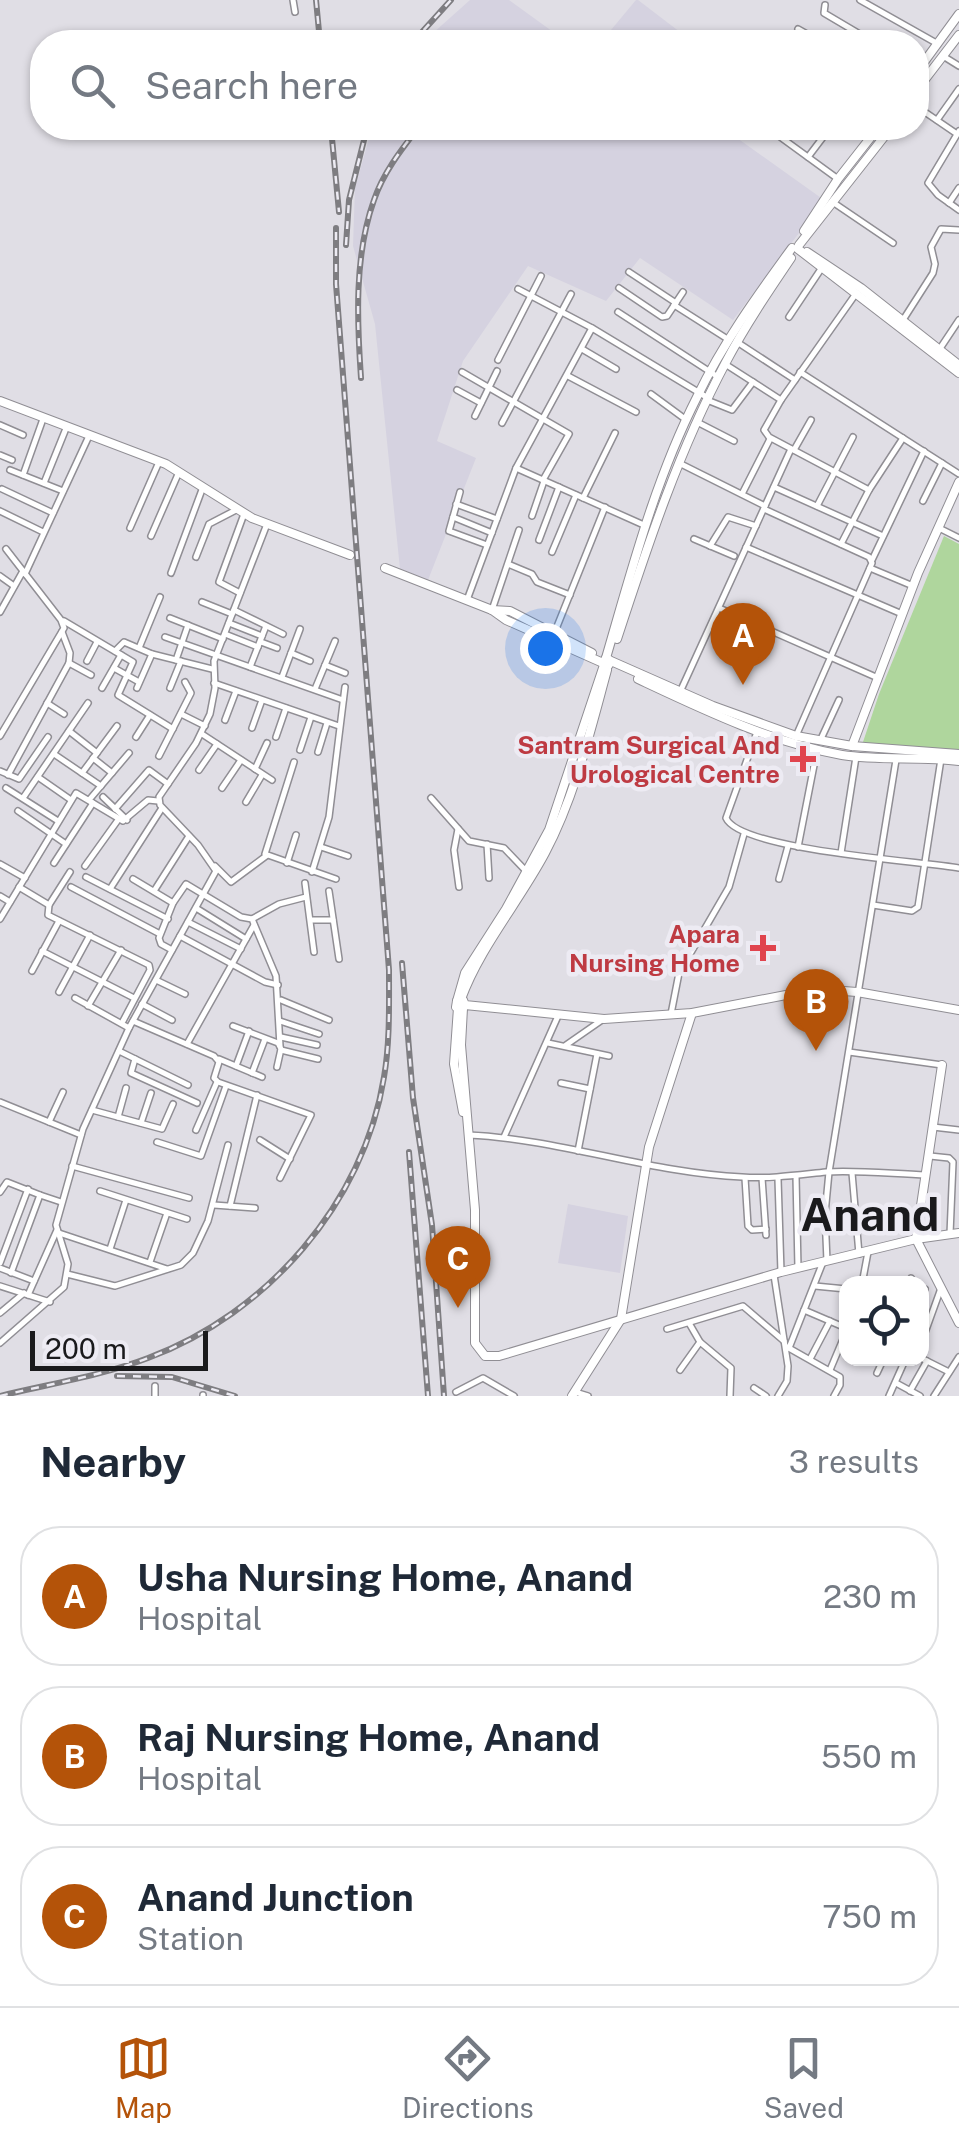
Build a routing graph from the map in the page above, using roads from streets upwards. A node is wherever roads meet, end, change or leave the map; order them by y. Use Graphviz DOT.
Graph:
graph roads {
  1 [pos="294,0"];
  2 [pos="860,0"];
  3 [pos="825,5"];
  4 [pos="295,12"];
  5 [pos="959,14"];
  6 [pos="853,30"];
  7 [pos="913,30"];
  8 [pos="959,35"];
  9 [pos="929,39"];
  10 [pos="938,44"];
  11 [pos="929,56"];
  12 [pos="943,56"];
  13 [pos="959,66"];
  14 [pos="929,75"];
  15 [pos="959,89"];
  16 [pos="929,115"];
  17 [pos="937,120"];
  18 [pos="957,137"];
  19 [pos="788,140"];
  20 [pos="821,140"];
  21 [pos="868,140"];
  22 [pos="881,140"];
  23 [pos="808,157"];
  24 [pos="838,178"];
  25 [pos="959,188"];
  26 [pos="832,202"];
  27 [pos="948,203"];
  28 [pos="959,210"];
  29 [pos="959,230"];
  30 [pos="893,243"];
  31 [pos="797,247"];
  32 [pos="821,269"];
  33 [pos="629,272"];
  34 [pos="540,276"];
  35 [pos="619,288"];
  36 [pos="518,289"];
  37 [pos="858,291"];
  38 [pos="683,292"];
  39 [pos="571,294"];
  40 [pos="531,296"];
  41 [pos="675,304"];
  42 [pos="561,312"];
  43 [pos="618,312"];
  44 [pos="790,317"];
  45 [pos="903,320"];
  46 [pos="959,320"];
  47 [pos="592,328"];
  48 [pos="732,341"];
  49 [pos="582,350"];
  50 [pos="940,350"];
  51 [pos="498,360"];
  52 [pos="724,364"];
  53 [pos="959,365"];
  54 [pos="616,370"];
  55 [pos="497,371"];
  56 [pos="462,372"];
  57 [pos="800,372"];
  58 [pos="959,373"];
  59 [pos="714,374"];
  60 [pos="567,376"];
  61 [pos="795,380"];
  62 [pos="753,382"];
  63 [pos="488,388"];
  64 [pos="457,390"];
  65 [pos="651,394"];
  66 [pos="704,396"];
  67 [pos="781,400"];
  68 [pos="0,401"];
  69 [pos="514,402"];
  70 [pos="481,403"];
  71 [pos="636,412"];
  72 [pos="44,416"];
  73 [pos="475,416"];
  74 [pos="543,419"];
  75 [pos="686,420"];
  76 [pos="811,420"];
  77 [pos="697,422"];
  78 [pos="502,423"];
  79 [pos="0,425"];
  80 [pos="68,425"];
  81 [pos="90,434"];
  82 [pos="615,434"];
  83 [pos="22,435"];
  84 [pos="853,437"];
  85 [pos="771,438"];
  86 [pos="903,438"];
  87 [pos="734,442"];
  88 [pos="792,449"];
  89 [pos="924,452"];
  90 [pos="0,455"];
  91 [pos="12,460"];
  92 [pos="159,462"];
  93 [pos="679,463"];
  94 [pos="942,463"];
  95 [pos="516,468"];
  96 [pos="10,470"];
  97 [pos="835,470"];
  98 [pos="180,472"];
  99 [pos="959,474"];
  100 [pos="22,475"];
  101 [pos="544,480"];
  102 [pos="959,482"];
  103 [pos="44,484"];
  104 [pos="203,487"];
  105 [pos="559,487"];
  106 [pos="774,487"];
  107 [pos="2,489"];
  108 [pos="869,490"];
  109 [pos="63,491"];
  110 [pos="460,492"];
  111 [pos="742,494"];
  112 [pos="580,496"];
  113 [pos="923,501"];
  114 [pos="456,504"];
  115 [pos="817,506"];
  116 [pos="605,507"];
  117 [pos="764,507"];
  118 [pos="0,511"];
  119 [pos="240,512"];
  120 [pos="52,513"];
  121 [pos="452,516"];
  122 [pos="532,516"];
  123 [pos="497,520"];
  124 [pos="852,522"];
  125 [pos="267,524"];
  126 [pos="756,526"];
  127 [pos="648,527"];
  128 [pos="938,527"];
  129 [pos="130,528"];
  130 [pos="519,530"];
  131 [pos="43,532"];
  132 [pos="492,533"];
  133 [pos="151,536"];
  134 [pos="883,536"];
  135 [pos="959,538"];
  136 [pos="539,540"];
  137 [pos="694,540"];
  138 [pos="841,544"];
  139 [pos="487,545"];
  140 [pos="710,546"];
  141 [pos="746,547"];
  142 [pos="6,550"];
  143 [pos="552,552"];
  144 [pos="350,555"];
  145 [pos="734,556"];
  146 [pos="196,557"];
  147 [pos="872,560"];
  148 [pos="508,564"];
  149 [pos="384,568"];
  150 [pos="870,568"];
  151 [pos="24,573"];
  152 [pos="172,573"];
  153 [pos="0,576"];
  154 [pos="14,586"];
  155 [pos="913,586"];
  156 [pos="240,593"];
  157 [pos="570,595"];
  158 [pos="858,595"];
  159 [pos="160,597"];
  160 [pos="467,600"];
  161 [pos="202,602"];
  162 [pos="719,608"];
  163 [pos="492,610"];
  164 [pos="0,612"];
  165 [pos="233,612"];
  166 [pos="902,614"];
  167 [pos="170,618"];
  168 [pos="61,620"];
  169 [pos="229,623"];
  170 [pos="188,625"];
  171 [pos="266,626"];
  172 [pos="300,629"];
  173 [pos="62,632"];
  174 [pos="282,634"];
  175 [pos="553,636"];
  176 [pos="165,637"];
  177 [pos="224,637"];
  178 [pos="98,641"];
  179 [pos="335,641"];
  180 [pos="182,642"];
  181 [pos="260,642"];
  182 [pos="140,648"];
  183 [pos="277,648"];
  184 [pos="118,653"];
  185 [pos="291,653"];
  186 [pos="152,654"];
  187 [pos="217,654"];
  188 [pos="831,658"];
  189 [pos="87,661"];
  190 [pos="178,661"];
  191 [pos="310,661"];
  192 [pos="607,662"];
  193 [pos="69,663"];
  194 [pos="325,664"];
  195 [pos="250,667"];
  196 [pos="114,668"];
  197 [pos="212,670"];
  198 [pos="345,672"];
  199 [pos="91,675"];
  200 [pos="128,675"];
  201 [pos="282,677"];
  202 [pos="878,678"];
  203 [pos="184,682"];
  204 [pos="214,683"];
  205 [pos="345,687"];
  206 [pos="102,688"];
  207 [pos="170,688"];
  208 [pos="315,689"];
  209 [pos="236,691"];
  210 [pos="679,695"];
  211 [pos="262,700"];
  212 [pos="343,700"];
  213 [pos="839,700"];
  214 [pos="47,703"];
  215 [pos="88,703"];
  216 [pos="286,708"];
  217 [pos="64,714"];
  218 [pos="181,714"];
  219 [pos="150,715"];
  220 [pos="310,717"];
  221 [pos="225,720"];
  222 [pos="328,722"];
  223 [pos="118,726"];
  224 [pos="339,726"];
  225 [pos="252,728"];
  226 [pos="758,728"];
  227 [pos="173,729"];
  228 [pos="203,730"];
  229 [pos="69,731"];
  230 [pos="0,736"];
  231 [pos="48,736"];
  232 [pos="796,736"];
  233 [pos="136,737"];
  234 [pos="276,737"];
  235 [pos="267,743"];
  236 [pos="217,744"];
  237 [pos="819,745"];
  238 [pos="854,746"];
  239 [pos="300,750"];
  240 [pos="318,752"];
  241 [pos="54,754"];
  242 [pos="129,754"];
  243 [pos="95,755"];
  244 [pos="158,756"];
  245 [pos="856,756"];
  246 [pos="897,756"];
  247 [pos="959,758"];
  248 [pos="942,759"];
  249 [pos="241,760"];
  250 [pos="294,762"];
  251 [pos="255,769"];
  252 [pos="200,770"];
  253 [pos="0,771"];
  254 [pos="82,773"];
  255 [pos="112,773"];
  256 [pos="263,774"];
  257 [pos="8,775"];
  258 [pos="38,777"];
  259 [pos="272,780"];
  260 [pos="168,784"];
  261 [pos="100,786"];
  262 [pos="6,788"];
  263 [pos="222,788"];
  264 [pos="103,797"];
  265 [pos="23,798"];
  266 [pos="431,798"];
  267 [pos="71,800"];
  268 [pos="91,801"];
  269 [pos="246,802"];
  270 [pos="160,805"];
  271 [pos="115,809"];
  272 [pos="18,810"];
  273 [pos="118,820"];
  274 [pos="127,820"];
  275 [pos="58,821"];
  276 [pos="458,830"];
  277 [pos="51,833"];
  278 [pos="744,834"];
  279 [pos="296,835"];
  280 [pos="190,836"];
  281 [pos="66,844"];
  282 [pos="488,844"];
  283 [pos="788,846"];
  284 [pos="798,847"];
  285 [pos="321,848"];
  286 [pos="840,853"];
  287 [pos="266,856"];
  288 [pos="348,856"];
  289 [pos="880,856"];
  290 [pos="925,862"];
  291 [pos="54,863"];
  292 [pos="287,863"];
  293 [pos="0,864"];
  294 [pos="85,866"];
  295 [pos="215,866"];
  296 [pos="959,868"];
  297 [pos="70,872"];
  298 [pos="312,872"];
  299 [pos="530,874"];
  300 [pos="86,877"];
  301 [pos="24,878"];
  302 [pos="489,878"];
  303 [pos="134,879"];
  304 [pos="779,879"];
  305 [pos="336,880"];
  306 [pos="305,883"];
  307 [pos="19,887"];
  308 [pos="71,887"];
  309 [pos="459,887"];
  310 [pos="110,889"];
  311 [pos="154,891"];
  312 [pos="329,891"];
  313 [pos="204,894"];
  314 [pos="0,896"];
  315 [pos="306,897"];
  316 [pos="10,902"];
  317 [pos="173,903"];
  318 [pos="872,905"];
  319 [pos="49,906"];
  320 [pos="196,908"];
  321 [pos="0,919"];
  322 [pos="168,919"];
  323 [pos="310,920"];
  324 [pos="333,920"];
  325 [pos="59,921"];
  326 [pos="188,922"];
  327 [pos="253,922"];
  328 [pos="160,934"];
  329 [pos="90,936"];
  330 [pos="180,936"];
  331 [pos="246,939"];
  332 [pos="241,949"];
  333 [pos="121,950"];
  334 [pos="172,950"];
  335 [pos="42,952"];
  336 [pos="314,952"];
  337 [pos="338,959"];
  338 [pos="232,965"];
  339 [pos="72,967"];
  340 [pos="32,971"];
  341 [pos="156,980"];
  342 [pos="102,982"];
  343 [pos="278,986"];
  344 [pos="59,992"];
  345 [pos="857,992"];
  346 [pos="185,994"];
  347 [pos="75,998"];
  348 [pos="134,998"];
  349 [pos="280,1000"];
  350 [pos="142,1004"];
  351 [pos="461,1004"];
  352 [pos="88,1006"];
  353 [pos="958,1007"];
  354 [pos="692,1013"];
  355 [pos="671,1014"];
  356 [pos="559,1016"];
  357 [pos="604,1019"];
  358 [pos="172,1020"];
  359 [pos="329,1020"];
  360 [pos="123,1021"];
  361 [pos="280,1022"];
  362 [pos="131,1024"];
  363 [pos="233,1026"];
  364 [pos="248,1032"];
  365 [pos="319,1034"];
  366 [pos="280,1037"];
  367 [pos="266,1038"];
  368 [pos="546,1043"];
  369 [pos="188,1044"];
  370 [pos="317,1045"];
  371 [pos="564,1046"];
  372 [pos="280,1048"];
  373 [pos="119,1051"];
  374 [pos="849,1052"];
  375 [pos="597,1054"];
  376 [pos="608,1056"];
  377 [pos="216,1058"];
  378 [pos="135,1059"];
  379 [pos="318,1059"];
  380 [pos="236,1066"];
  381 [pos="942,1066"];
  382 [pos="277,1068"];
  383 [pos="252,1073"];
  384 [pos="262,1077"];
  385 [pos="218,1082"];
  386 [pos="561,1083"];
  387 [pos="188,1085"];
  388 [pos="226,1086"];
  389 [pos="126,1088"];
  390 [pos="590,1089"];
  391 [pos="63,1092"];
  392 [pos="150,1093"];
  393 [pos="257,1096"];
  394 [pos="0,1102"];
  395 [pos="197,1103"];
  396 [pos="174,1104"];
  397 [pos="92,1110"];
  398 [pos="118,1117"];
  399 [pos="50,1122"];
  400 [pos="141,1124"];
  401 [pos="932,1127"];
  402 [pos="196,1130"];
  403 [pos="468,1130"];
  404 [pos="959,1130"];
  405 [pos="81,1135"];
  406 [pos="504,1136"];
  407 [pos="260,1140"];
  408 [pos="157,1142"];
  409 [pos="228,1146"];
  410 [pos="578,1151"];
  411 [pos="928,1156"];
  412 [pos="290,1159"];
  413 [pos="646,1165"];
  414 [pos="72,1166"];
  415 [pos="829,1172"];
  416 [pos="852,1173"];
  417 [pos="926,1175"];
  418 [pos="796,1176"];
  419 [pos="762,1177"];
  420 [pos="280,1178"];
  421 [pos="745,1178"];
  422 [pos="778,1179"];
  423 [pos="3,1181"];
  424 [pos="28,1189"];
  425 [pos="0,1192"];
  426 [pos="100,1192"];
  427 [pos="40,1195"];
  428 [pos="189,1198"];
  429 [pos="126,1200"];
  430 [pos="62,1202"];
  431 [pos="213,1205"];
  432 [pos="230,1206"];
  433 [pos="256,1208"];
  434 [pos="167,1213"];
  435 [pos="186,1219"];
  436 [pos="57,1231"];
  437 [pos="955,1233"];
  438 [pos="916,1239"];
  439 [pos="110,1250"];
  440 [pos="864,1253"];
  441 [pos="825,1262"];
  442 [pos="149,1263"];
  443 [pos="0,1265"];
  444 [pos="798,1268"];
  445 [pos="170,1270"];
  446 [pos="11,1272"];
  447 [pos="778,1273"];
  448 [pos="67,1274"];
  449 [pos="863,1276"];
  450 [pos="34,1281"];
  451 [pos="0,1286"];
  452 [pos="813,1286"];
  453 [pos="839,1288"];
  454 [pos="942,1288"];
  455 [pos="26,1294"];
  456 [pos="50,1302"];
  457 [pos="804,1310"];
  458 [pos="0,1313"];
  459 [pos="621,1319"];
  460 [pos="830,1321"];
  461 [pos="929,1322"];
  462 [pos="688,1323"];
  463 [pos="959,1323"];
  464 [pos="839,1326"];
  465 [pos="666,1329"];
  466 [pos="700,1342"];
  467 [pos="0,1343"];
  468 [pos="786,1345"];
  469 [pos="839,1356"];
  470 [pos="959,1357"];
  471 [pos="810,1359"];
  472 [pos="929,1362"];
  473 [pos="880,1366"];
  474 [pos="902,1366"];
  475 [pos="921,1366"];
  476 [pos="680,1370"];
  477 [pos="830,1370"];
  478 [pos="950,1372"];
  479 [pos="877,1373"];
  480 [pos="895,1383"];
  481 [pos="155,1386"];
  482 [pos="754,1388"];
  483 [pos="910,1391"];
  484 [pos="456,1392"];
  485 [pos="574,1394"];
  486 [pos="155,1396"];
  487 [pos="514,1396"];
  488 [pos="588,1396"];
  489 [pos="730,1396"];
  490 [pos="766,1396"];
  491 [pos="778,1396"];
  492 [pos="834,1396"];
  493 [pos="889,1396"];
  494 [pos="920,1396"];
  495 [pos="934,1396"];
  1 -- 4 [label="street"];
  2 -- 7 [label="street"];
  3 -- 6 [label="street"];
  5 -- 10 [label="street"];
  8 -- 12 [label="street"];
  9 -- 10 [label="street"];
  10 -- 11 [label="street"];
  12 -- 13 [label="street"];
  12 -- 14 [label="street"];
  15 -- 17 [label="street"];
  16 -- 17 [label="street"];
  17 -- 18 [label="street"];
  18 -- 27 [label="street"];
  19 -- 23 [label="street"];
  20 -- 23 [label="street"];
  21 -- 24 [label="street"];
  22 -- 26 [label="street"];
  23 -- 24 [label="street"];
  24 -- 31 [label="street"];
  25 -- 27 [label="street"];
  26 -- 30 [label="street"];
  26 -- 31 [label="street"];
  27 -- 28 [label="street"];
  29 -- 45 [label="street"];
  31 -- 32 [label="street"];
  31 -- 37 [label="street"];
  31 -- 48 [label="street"];
  32 -- 37 [label="street"];
  32 -- 44 [label="street"];
  33 -- 41 [label="street"];
  34 -- 40 [label="street"];
  35 -- 41 [label="street"];
  36 -- 40 [label="street"];
  37 -- 45 [label="street"];
  37 -- 57 [label="street"];
  37 -- 58 [label="street"];
  38 -- 41 [label="street"];
  39 -- 42 [label="street"];
  40 -- 42 [label="street"];
  40 -- 51 [label="street"];
  41 -- 48 [label="street"];
  42 -- 47 [label="street"];
  42 -- 69 [label="street"];
  43 -- 59 [label="street"];
  45 -- 50 [label="street"];
  46 -- 50 [label="street"];
  47 -- 49 [label="street"];
  47 -- 66 [label="street"];
  48 -- 52 [label="street"];
  48 -- 59 [label="street"];
  48 -- 61 [label="street"];
  49 -- 54 [label="street"];
  49 -- 60 [label="street"];
  50 -- 53 [label="street"];
  52 -- 59 [label="street"];
  52 -- 62 [label="street"];
  55 -- 63 [label="street"];
  56 -- 63 [label="street"];
  57 -- 61 [label="street"];
  57 -- 86 [label="street"];
  59 -- 66 [label="street"];
  60 -- 71 [label="street"];
  60 -- 74 [label="street"];
  61 -- 67 [label="street"];
  62 -- 66 [label="street"];
  62 -- 67 [label="street"];
  63 -- 69 [label="street"];
  63 -- 70 [label="street"];
  64 -- 70 [label="street"];
  65 -- 75 [label="street"];
  66 -- 75 [label="street"];
  66 -- 77 [label="street"];
  67 -- 85 [label="street"];
  68 -- 72 [label="street"];
  69 -- 74 [label="street"];
  69 -- 78 [label="street"];
  70 -- 73 [label="street"];
  72 -- 80 [label="street"];
  72 -- 100 [label="street"];
  74 -- 95 [label="street"];
  74 -- 101 [label="street"];
  75 -- 127 [label="street"];
  76 -- 88 [label="street"];
  77 -- 87 [label="street"];
  77 -- 93 [label="street"];
  79 -- 83 [label="street"];
  80 -- 81 [label="street"];
  80 -- 103 [label="street"];
  81 -- 92 [label="street"];
  81 -- 109 [label="street"];
  82 -- 112 [label="street"];
  84 -- 97 [label="street"];
  85 -- 88 [label="street"];
  85 -- 111 [label="street"];
  86 -- 89 [label="street"];
  86 -- 108 [label="street"];
  88 -- 97 [label="street"];
  88 -- 106 [label="street"];
  89 -- 94 [label="street"];
  89 -- 134 [label="street"];
  90 -- 91 [label="street"];
  92 -- 98 [label="street"];
  92 -- 129 [label="street"];
  93 -- 111 [label="street"];
  93 -- 127 [label="street"];
  94 -- 99 [label="street"];
  94 -- 113 [label="street"];
  95 -- 101 [label="street"];
  95 -- 123 [label="street"];
  96 -- 100 [label="street"];
  97 -- 108 [label="street"];
  97 -- 115 [label="street"];
  98 -- 104 [label="street"];
  98 -- 133 [label="street"];
  100 -- 103 [label="street"];
  101 -- 105 [label="street"];
  101 -- 122 [label="street"];
  102 -- 128 [label="street"];
  103 -- 109 [label="street"];
  104 -- 119 [label="street"];
  104 -- 152 [label="street"];
  105 -- 112 [label="street"];
  105 -- 136 [label="street"];
  106 -- 115 [label="street"];
  106 -- 117 [label="street"];
  107 -- 120 [label="street"];
  108 -- 124 [label="street"];
  109 -- 120 [label="street"];
  110 -- 114 [label="street"];
  111 -- 117 [label="street"];
  112 -- 116 [label="street"];
  112 -- 143 [label="street"];
  114 -- 121 [label="street"];
  114 -- 123 [label="street"];
  115 -- 124 [label="street"];
  116 -- 127 [label="street"];
  116 -- 157 [label="street"];
  117 -- 126 [label="street"];
  117 -- 138 [label="street"];
  118 -- 131 [label="street"];
  119 -- 125 [label="street"];
  119 -- 146 [label="street"];
  119 -- 156 [label="street"];
  120 -- 131 [label="street"];
  121 -- 132 [label="street"];
  121 -- 139 [label="street"];
  123 -- 132 [label="street"];
  124 -- 134 [label="street"];
  124 -- 138 [label="street"];
  125 -- 144 [label="street"];
  125 -- 156 [label="street"];
  126 -- 140 [label="street"];
  126 -- 141 [label="street"];
  127 -- 192 [label="street"];
  128 -- 135 [label="street"];
  128 -- 155 [label="street"];
  130 -- 148 [label="street"];
  131 -- 151 [label="street"];
  132 -- 139 [label="street"];
  134 -- 147 [label="street"];
  137 -- 140 [label="street"];
  138 -- 147 [label="street"];
  139 -- 160 [label="street"];
  140 -- 145 [label="street"];
  141 -- 158 [label="street"];
  141 -- 162 [label="street"];
  142 -- 151 [label="street"];
  147 -- 150 [label="street"];
  148 -- 157 [label="street"];
  148 -- 163 [label="street"];
  149 -- 160 [label="street"];
  150 -- 155 [label="street"];
  150 -- 158 [label="street"];
  151 -- 154 [label="street"];
  151 -- 168 [label="street"];
  153 -- 154 [label="street"];
  154 -- 164 [label="street"];
  155 -- 166 [label="street"];
  156 -- 165 [label="street"];
  157 -- 175 [label="street"];
  158 -- 166 [label="street"];
  158 -- 188 [label="street"];
  159 -- 182 [label="street"];
  160 -- 163 [label="street"];
  161 -- 165 [label="street"];
  162 -- 188 [label="street"];
  162 -- 210 [label="street"];
  163 -- 175 [label="street"];
  165 -- 169 [label="street"];
  165 -- 171 [label="street"];
  166 -- 202 [label="street"];
  167 -- 170 [label="street"];
  168 -- 173 [label="street"];
  168 -- 178 [label="street"];
  169 -- 177 [label="street"];
  169 -- 181 [label="street"];
  170 -- 177 [label="street"];
  170 -- 180 [label="street"];
  171 -- 174 [label="street"];
  171 -- 181 [label="street"];
  172 -- 185 [label="street"];
  173 -- 193 [label="street"];
  173 -- 230 [label="street"];
  175 -- 192 [label="street"];
  176 -- 180 [label="street"];
  177 -- 181 [label="street"];
  177 -- 187 [label="street"];
  178 -- 184 [label="street"];
  178 -- 189 [label="street"];
  179 -- 194 [label="street"];
  180 -- 187 [label="street"];
  180 -- 190 [label="street"];
  181 -- 183 [label="street"];
  181 -- 195 [label="street"];
  182 -- 184 [label="street"];
  182 -- 186 [label="street"];
  184 -- 196 [label="street"];
  184 -- 200 [label="street"];
  185 -- 191 [label="street"];
  185 -- 201 [label="street"];
  186 -- 190 [label="street"];
  186 -- 200 [label="street"];
  187 -- 195 [label="street"];
  187 -- 197 [label="street"];
  188 -- 202 [label="street"];
  188 -- 232 [label="street"];
  190 -- 197 [label="street"];
  190 -- 207 [label="street"];
  192 -- 210 [label="street"];
  192 -- 299 [label="street"];
  193 -- 199 [label="street"];
  193 -- 214 [label="street"];
  194 -- 198 [label="street"];
  194 -- 208 [label="street"];
  195 -- 201 [label="street"];
  196 -- 200 [label="street"];
  196 -- 206 [label="street"];
  197 -- 204 [label="street"];
  200 -- 219 [label="street"];
  201 -- 208 [label="street"];
  202 -- 238 [label="street"];
  203 -- 218 [label="street"];
  204 -- 209 [label="street"];
  204 -- 228 [label="street"];
  205 -- 212 [label="street"];
  208 -- 212 [label="street"];
  209 -- 211 [label="street"];
  209 -- 221 [label="street"];
  210 -- 226 [label="street"];
  211 -- 216 [label="street"];
  211 -- 225 [label="street"];
  212 -- 224 [label="street"];
  213 -- 237 [label="street"];
  214 -- 217 [label="street"];
  214 -- 257 [label="street"];
  215 -- 229 [label="street"];
  216 -- 220 [label="street"];
  216 -- 234 [label="street"];
  218 -- 227 [label="street"];
  218 -- 228 [label="street"];
  219 -- 227 [label="street"];
  219 -- 233 [label="street"];
  220 -- 222 [label="street"];
  220 -- 239 [label="street"];
  222 -- 224 [label="street"];
  222 -- 240 [label="street"];
  223 -- 243 [label="street"];
  224 -- 285 [label="street"];
  226 -- 232 [label="street"];
  226 -- 237 [label="street"];
  226 -- 278 [label="street"];
  227 -- 244 [label="street"];
  228 -- 236 [label="street"];
  228 -- 260 [label="street"];
  229 -- 241 [label="street"];
  229 -- 243 [label="street"];
  231 -- 257 [label="street"];
  232 -- 237 [label="street"];
  235 -- 251 [label="street"];
  236 -- 249 [label="street"];
  236 -- 252 [label="street"];
  237 -- 238 [label="street"];
  237 -- 245 [label="street"];
  237 -- 284 [label="street"];
  238 -- 245 [label="street"];
  238 -- 247 [label="street"];
  241 -- 254 [label="street"];
  241 -- 258 [label="street"];
  242 -- 255 [label="street"];
  243 -- 254 [label="street"];
  243 -- 255 [label="street"];
  245 -- 246 [label="street"];
  245 -- 286 [label="street"];
  246 -- 248 [label="street"];
  246 -- 289 [label="street"];
  247 -- 248 [label="street"];
  248 -- 290 [label="street"];
  249 -- 251 [label="street"];
  249 -- 263 [label="street"];
  250 -- 287 [label="street"];
  251 -- 256 [label="street"];
  253 -- 257 [label="street"];
  254 -- 261 [label="street"];
  255 -- 261 [label="street"];
  256 -- 259 [label="street"];
  256 -- 269 [label="street"];
  258 -- 265 [label="street"];
  258 -- 267 [label="street"];
  260 -- 270 [label="street"];
  260 -- 271 [label="street"];
  261 -- 268 [label="street"];
  262 -- 265 [label="street"];
  264 -- 271 [label="street"];
  265 -- 275 [label="street"];
  266 -- 276 [label="street"];
  267 -- 268 [label="street"];
  267 -- 275 [label="street"];
  268 -- 273 [label="street"];
  268 -- 281 [label="street"];
  270 -- 274 [label="street"];
  270 -- 280 [label="street"];
  270 -- 310 [label="street"];
  271 -- 274 [label="street"];
  272 -- 277 [label="street"];
  273 -- 274 [label="street"];
  273 -- 294 [label="street"];
  275 -- 277 [label="street"];
  276 -- 282 [label="street"];
  276 -- 309 [label="street"];
  277 -- 281 [label="street"];
  277 -- 301 [label="street"];
  278 -- 283 [label="street"];
  278 -- 355 [label="street"];
  279 -- 292 [label="street"];
  280 -- 295 [label="street"];
  280 -- 311 [label="street"];
  281 -- 291 [label="street"];
  282 -- 299 [label="street"];
  282 -- 302 [label="street"];
  283 -- 284 [label="street"];
  283 -- 304 [label="street"];
  284 -- 286 [label="street"];
  285 -- 288 [label="street"];
  285 -- 298 [label="street"];
  286 -- 289 [label="street"];
  287 -- 292 [label="street"];
  287 -- 295 [label="street"];
  289 -- 290 [label="street"];
  289 -- 318 [label="street"];
  290 -- 296 [label="street"];
  290 -- 318 [label="street"];
  292 -- 298 [label="street"];
  293 -- 301 [label="street"];
  295 -- 313 [label="street"];
  297 -- 319 [label="street"];
  298 -- 305 [label="street"];
  299 -- 351 [label="street"];
  300 -- 310 [label="street"];
  301 -- 307 [label="street"];
  303 -- 311 [label="street"];
  306 -- 315 [label="street"];
  307 -- 316 [label="street"];
  307 -- 319 [label="street"];
  308 -- 328 [label="street"];
  310 -- 322 [label="street"];
  311 -- 317 [label="street"];
  312 -- 324 [label="street"];
  313 -- 317 [label="street"];
  313 -- 320 [label="street"];
  313 -- 327 [label="street"];
  314 -- 316 [label="street"];
  315 -- 323 [label="street"];
  315 -- 327 [label="street"];
  316 -- 321 [label="street"];
  317 -- 322 [label="street"];
  318 -- 345 [label="street"];
  319 -- 325 [label="street"];
  320 -- 326 [label="street"];
  320 -- 331 [label="street"];
  322 -- 328 [label="street"];
  323 -- 324 [label="street"];
  323 -- 336 [label="street"];
  324 -- 337 [label="street"];
  325 -- 329 [label="street"];
  325 -- 335 [label="street"];
  326 -- 330 [label="street"];
  326 -- 332 [label="street"];
  327 -- 331 [label="street"];
  327 -- 343 [label="street"];
  328 -- 334 [label="street"];
  329 -- 333 [label="street"];
  329 -- 339 [label="street"];
  330 -- 334 [label="street"];
  330 -- 338 [label="street"];
  331 -- 332 [label="street"];
  332 -- 338 [label="street"];
  333 -- 342 [label="street"];
  333 -- 348 [label="street"];
  334 -- 341 [label="street"];
  335 -- 339 [label="street"];
  335 -- 340 [label="street"];
  338 -- 343 [label="street"];
  338 -- 369 [label="street"];
  339 -- 342 [label="street"];
  339 -- 344 [label="street"];
  341 -- 346 [label="street"];
  341 -- 350 [label="street"];
  342 -- 348 [label="street"];
  342 -- 352 [label="street"];
  343 -- 349 [label="street"];
  345 -- 353 [label="street"];
  345 -- 354 [label="street"];
  345 -- 374 [label="street"];
  347 -- 352 [label="street"];
  348 -- 360 [label="street"];
  349 -- 359 [label="street"];
  349 -- 361 [label="street"];
  350 -- 358 [label="street"];
  350 -- 362 [label="street"];
  351 -- 356 [label="street"];
  351 -- 403 [label="street"];
  352 -- 362 [label="street"];
  354 -- 355 [label="street"];
  354 -- 413 [label="street"];
  355 -- 357 [label="street"];
  356 -- 357 [label="street"];
  356 -- 368 [label="street"];
  357 -- 371 [label="street"];
  361 -- 365 [label="street"];
  361 -- 366 [label="street"];
  362 -- 369 [label="street"];
  362 -- 373 [label="street"];
  363 -- 364 [label="street"];
  364 -- 367 [label="street"];
  364 -- 380 [label="street"];
  366 -- 370 [label="street"];
  366 -- 372 [label="street"];
  367 -- 372 [label="street"];
  367 -- 383 [label="street"];
  368 -- 371 [label="street"];
  368 -- 406 [label="street"];
  369 -- 377 [label="street"];
  371 -- 375 [label="street"];
  372 -- 379 [label="street"];
  372 -- 382 [label="street"];
  373 -- 378 [label="street"];
  373 -- 397 [label="street"];
  374 -- 381 [label="street"];
  374 -- 415 [label="street"];
  375 -- 376 [label="street"];
  375 -- 390 [label="street"];
  377 -- 380 [label="street"];
  377 -- 385 [label="street"];
  378 -- 387 [label="street"];
  378 -- 395 [label="street"];
  380 -- 383 [label="street"];
  381 -- 401 [label="street"];
  383 -- 384 [label="street"];
  385 -- 388 [label="street"];
  385 -- 402 [label="street"];
  386 -- 390 [label="street"];
  388 -- 393 [label="street"];
  388 -- 408 [label="street"];
  389 -- 398 [label="street"];
  390 -- 410 [label="street"];
  391 -- 399 [label="street"];
  392 -- 400 [label="street"];
  393 -- 412 [label="street"];
  393 -- 432 [label="street"];
  394 -- 399 [label="street"];
  396 -- 400 [label="street"];
  397 -- 398 [label="street"];
  397 -- 405 [label="street"];
  398 -- 400 [label="street"];
  399 -- 405 [label="street"];
  401 -- 404 [label="street"];
  401 -- 411 [label="street"];
  403 -- 406 [label="street"];
  403 -- 459 [label="street"];
  405 -- 414 [label="street"];
  406 -- 410 [label="street"];
  407 -- 412 [label="street"];
  409 -- 431 [label="street"];
  410 -- 413 [label="street"];
  411 -- 417 [label="street"];
  411 -- 437 [label="street"];
  412 -- 420 [label="street"];
  413 -- 421 [label="street"];
  413 -- 459 [label="street"];
  414 -- 428 [label="street"];
  414 -- 430 [label="street"];
  415 -- 416 [label="street"];
  415 -- 418 [label="street"];
  415 -- 441 [label="street"];
  416 -- 417 [label="street"];
  416 -- 440 [label="street"];
  417 -- 438 [label="street"];
  418 -- 422 [label="street"];
  418 -- 444 [label="street"];
  419 -- 421 [label="street"];
  419 -- 421 [label="street"];
  419 -- 422 [label="street"];
  422 -- 447 [label="street"];
  423 -- 424 [label="street"];
  423 -- 425 [label="street"];
  424 -- 427 [label="street"];
  424 -- 443 [label="street"];
  426 -- 429 [label="street"];
  427 -- 430 [label="street"];
  427 -- 446 [label="street"];
  429 -- 434 [label="street"];
  429 -- 439 [label="street"];
  430 -- 436 [label="street"];
  431 -- 432 [label="street"];
  431 -- 445 [label="street"];
  432 -- 433 [label="street"];
  434 -- 435 [label="street"];
  434 -- 442 [label="street"];
  436 -- 439 [label="street"];
  436 -- 448 [label="street"];
  436 -- 450 [label="street"];
  437 -- 438 [label="street"];
  438 -- 440 [label="street"];
  438 -- 454 [label="street"];
  439 -- 442 [label="street"];
  440 -- 441 [label="street"];
  440 -- 449 [label="street"];
  441 -- 444 [label="street"];
  441 -- 452 [label="street"];
  442 -- 445 [label="street"];
  443 -- 446 [label="street"];
  444 -- 447 [label="street"];
  445 -- 448 [label="street"];
  446 -- 450 [label="street"];
  447 -- 459 [label="street"];
  447 -- 468 [label="street"];
  448 -- 456 [label="street"];
  450 -- 455 [label="street"];
  451 -- 455 [label="street"];
  452 -- 453 [label="street"];
  452 -- 457 [label="street"];
  454 -- 461 [label="street"];
  454 -- 463 [label="street"];
  455 -- 456 [label="street"];
  455 -- 458 [label="street"];
  456 -- 467 [label="street"];
  457 -- 460 [label="street"];
  457 -- 468 [label="street"];
  459 -- 485 [label="street"];
  460 -- 464 [label="street"];
  460 -- 471 [label="street"];
  462 -- 465 [label="street"];
  462 -- 466 [label="street"];
  462 -- 468 [label="street"];
  466 -- 476 [label="street"];
  466 -- 489 [label="street"];
  468 -- 471 [label="street"];
  468 -- 491 [label="street"];
  469 -- 477 [label="street"];
  470 -- 478 [label="street"];
  471 -- 477 [label="street"];
  472 -- 478 [label="street"];
  473 -- 479 [label="street"];
  474 -- 480 [label="street"];
  475 -- 483 [label="street"];
  477 -- 492 [label="street"];
  478 -- 495 [label="street"];
  480 -- 483 [label="street"];
  480 -- 493 [label="street"];
  481 -- 486 [label="street"];
  482 -- 490 [label="street"];
  483 -- 494 [label="street"];
  484 -- 487 [label="street"];
  485 -- 488 [label="street"];
}
